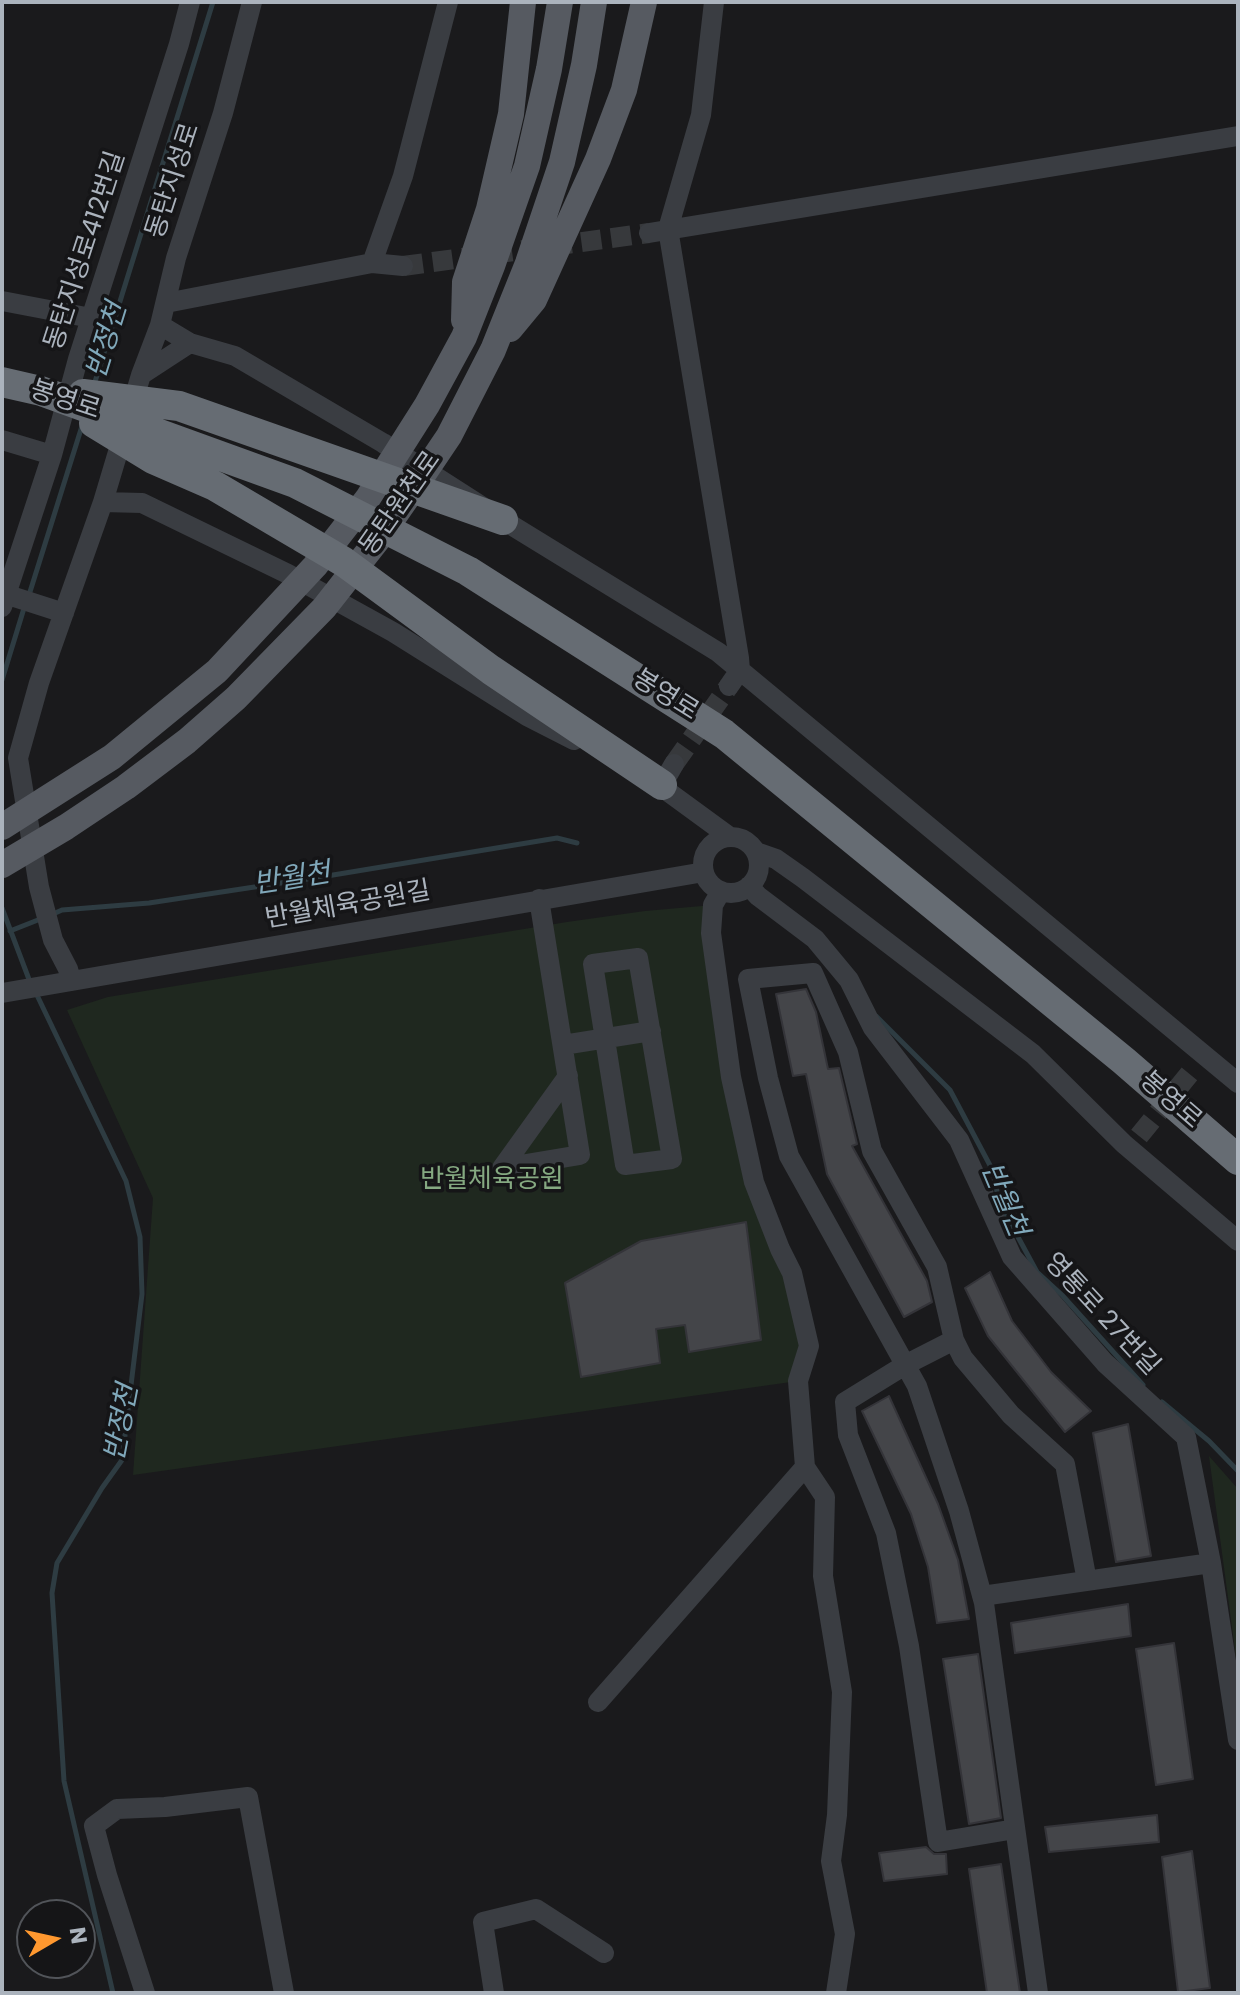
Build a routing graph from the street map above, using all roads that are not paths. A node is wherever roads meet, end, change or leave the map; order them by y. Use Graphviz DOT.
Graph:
graph roads {
  1 [pos="190,2"];
  2 [pos="252,2"];
  3 [pos="448,2"];
  4 [pos="523,2"];
  5 [pos="560,2"];
  6 [pos="594,2"];
  7 [pos="644,2"];
  8 [pos="714,2"];
  9 [pos="1238,136"];
  10 [pos="659,231"];
  11 [pos="372,263"];
  12 [pos="403,266"];
  13 [pos="2,301"];
  14 [pos="166,303"];
  15 [pos="91,318"];
  16 [pos="160,325"];
  17 [pos="464,337"];
  18 [pos="190,343"];
  19 [pos="493,350"];
  20 [pos="141,375"];
  21 [pos="2,382"];
  22 [pos="41,391"];
  23 [pos="2,440"];
  24 [pos="161,447"];
  25 [pos="52,455"];
  26 [pos="115,467"];
  27 [pos="103,502"];
  28 [pos="142,503"];
  29 [pos="503,520"];
  30 [pos="9,600"];
  31 [pos="57,609"];
  32 [pos="734,678"];
  33 [pos="10,758"];
  34 [pos="668,774"];
  35 [pos="2,827"];
  36 [pos="730,837"];
  37 [pos="756,852"];
  38 [pos="2,865"];
  39 [pos="704,872"];
  40 [pos="749,886"];
  41 [pos="721,891"];
  42 [pos="539,899"];
  43 [pos="66,982"];
  44 [pos="9,991"];
  45 [pos="651,1031"];
  46 [pos="604,1039"];
  47 [pos="563,1045"];
  48 [pos="568,1076"];
  49 [pos="1238,1083"];
  50 [pos="1238,1160"];
  51 [pos="1238,1241"];
  52 [pos="954,1340"];
  53 [pos="905,1365"];
  54 [pos="805,1467"];
  55 [pos="1211,1563"];
  56 [pos="1087,1581"];
  57 [pos="982,1596"];
  58 [pos="598,1702"];
  59 [pos="1238,1740"];
  60 [pos="1015,1829"];
  61 [pos="604,1953"];
  62 [pos="145,1993"];
  63 [pos="284,1993"];
  64 [pos="494,1993"];
  65 [pos="836,1993"];
  66 [pos="1038,1993"];
  1 -- 15 [label="street, 동탄지성로412번길"];
  2 -- 14 [label="street, 동탄지성로"];
  3 -- 11 [label="street"];
  4 -- 17 [label="main road"];
  5 -- 17 [label="main road, 동탄원천로"];
  6 -- 19 [label="main road, 동탄원천로"];
  7 -- 19 [label="main road"];
  8 -- 10 [label="street"];
  9 -- 10 [label="street"];
  10 -- 32 [label="street"];
  11 -- 12 [label="street"];
  11 -- 14 [label="street"];
  13 -- 15 [label="street"];
  14 -- 16 [label="street, 동탄지성로"];
  15 -- 25 [label="street, 동탄지성로412번길"];
  16 -- 18 [label="street"];
  16 -- 20 [label="street, 동탄지성로"];
  17 -- 35 [label="main road, 동탄원천로"];
  18 -- 20 [label="street"];
  18 -- 29 [label="street"];
  19 -- 38 [label="main road, 동탄원천로"];
  20 -- 26 [label="street, 동탄지성로"];
  21 -- 22 [label="highway, 봉영로"];
  22 -- 24 [label="highway"];
  22 -- 29 [label="highway"];
  23 -- 25 [label="street"];
  24 -- 34 [label="highway"];
  24 -- 50 [label="highway, 봉영로"];
  25 -- 30 [label="street, 동탄지성로412번길"];
  26 -- 27 [label="street, 동탄지성로"];
  26 -- 28 [label="street"];
  27 -- 28 [label="street"];
  27 -- 31 [label="street, 동탄지성로"];
  28 -- 34 [label="street"];
  29 -- 32 [label="street"];
  30 -- 31 [label="street"];
  31 -- 33 [label="street, 동탄지성로"];
  32 -- 49 [label="street"];
  33 -- 43 [label="street"];
  34 -- 36 [label="street"];
  36 -- 37 [label="street"];
  36 -- 39 [label="street"];
  37 -- 40 [label="street"];
  37 -- 51 [label="street"];
  39 -- 41 [label="street"];
  39 -- 42 [label="street, 반월체육공원길"];
  40 -- 41 [label="street"];
  40 -- 55 [label="street, 영통로 27번길"];
  41 -- 54 [label="street"];
  42 -- 43 [label="street, 반월체육공원길"];
  42 -- 47 [label="street"];
  43 -- 44 [label="street, 반월체육공원길"];
  45 -- 46 [label="street"];
  45 -- 46 [label="street"];
  45 -- 46 [label="street"];
  46 -- 47 [label="street"];
  47 -- 48 [label="street"];
  48 -- 48 [label="street"];
  52 -- 53 [label="street"];
  52 -- 53 [label="street"];
  52 -- 56 [label="street"];
  53 -- 57 [label="street"];
  53 -- 60 [label="street"];
  54 -- 58 [label="street"];
  54 -- 65 [label="street"];
  55 -- 56 [label="street"];
  55 -- 59 [label="street, 영통로 27번길"];
  56 -- 57 [label="street"];
  57 -- 60 [label="street"];
  60 -- 66 [label="street"];
  61 -- 64 [label="street"];
  62 -- 63 [label="street"];
}
